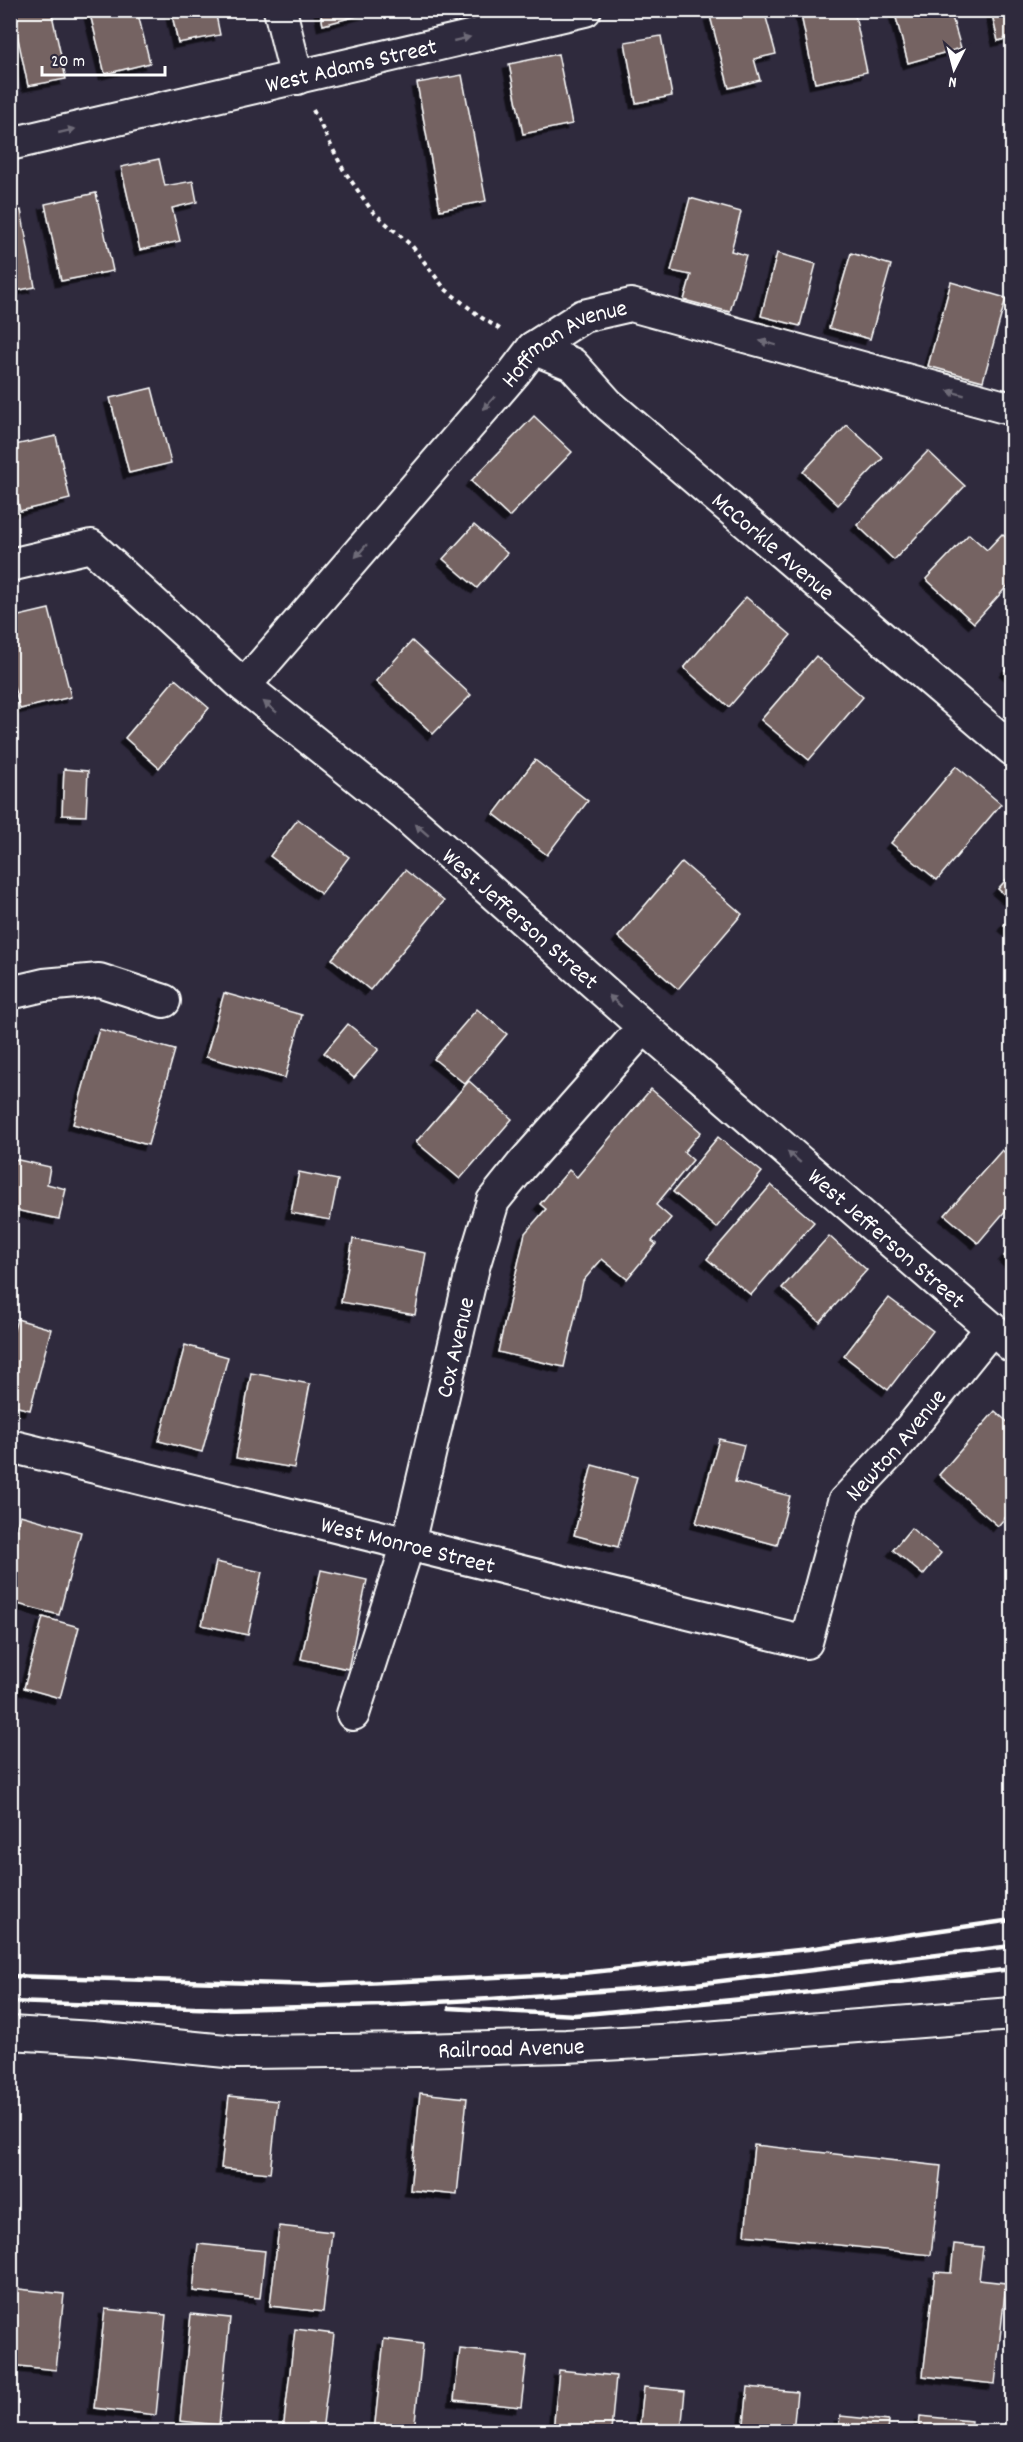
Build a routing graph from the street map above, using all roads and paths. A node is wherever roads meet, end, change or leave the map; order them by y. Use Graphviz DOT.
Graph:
graph roads {
  1 [pos="280,10"];
  2 [pos="585,10"];
  3 [pos="297,78"];
  4 [pos="10,144"];
  5 [pos="533,348"];
  6 [pos="1012,409"];
  7 [pos="10,565"];
  8 [pos="244,686"];
  9 [pos="1012,749"];
  10 [pos="10,993"];
  11 [pos="164,1001"];
  12 [pos="644,1027"];
  13 [pos="1002,1338"];
  14 [pos="10,1446"];
  15 [pos="408,1544"];
  16 [pos="806,1642"];
  17 [pos="353,1714"];
  18 [pos="1012,2014"];
  19 [pos="10,2033"];
  1 -- 3 [label="street"];
  3 -- 2 [label="street, West Adams Street, one-way"];
  4 -- 3 [label="street, West Adams Street, one-way"];
  3 -- 5 [label="path"];
  6 -- 5 [label="street, Hoffman Avenue, one-way"];
  5 -- 8 [label="street, Hoffman Avenue, one-way"];
  5 -- 9 [label="street, McCorkle Avenue"];
  7 -- 8 [label="street, West Jefferson Street"];
  12 -- 8 [label="street, West Jefferson Street, one-way"];
  10 -- 11 [label="street"];
  13 -- 12 [label="street, West Jefferson Street, one-way"];
  12 -- 15 [label="street, Cox Avenue"];
  13 -- 16 [label="street, Newton Avenue"];
  14 -- 15 [label="street, West Monroe Street"];
  15 -- 16 [label="street, West Monroe Street"];
  15 -- 17 [label="street, Cox Avenue"];
  18 -- 19 [label="street, Railroad Avenue"];
}
